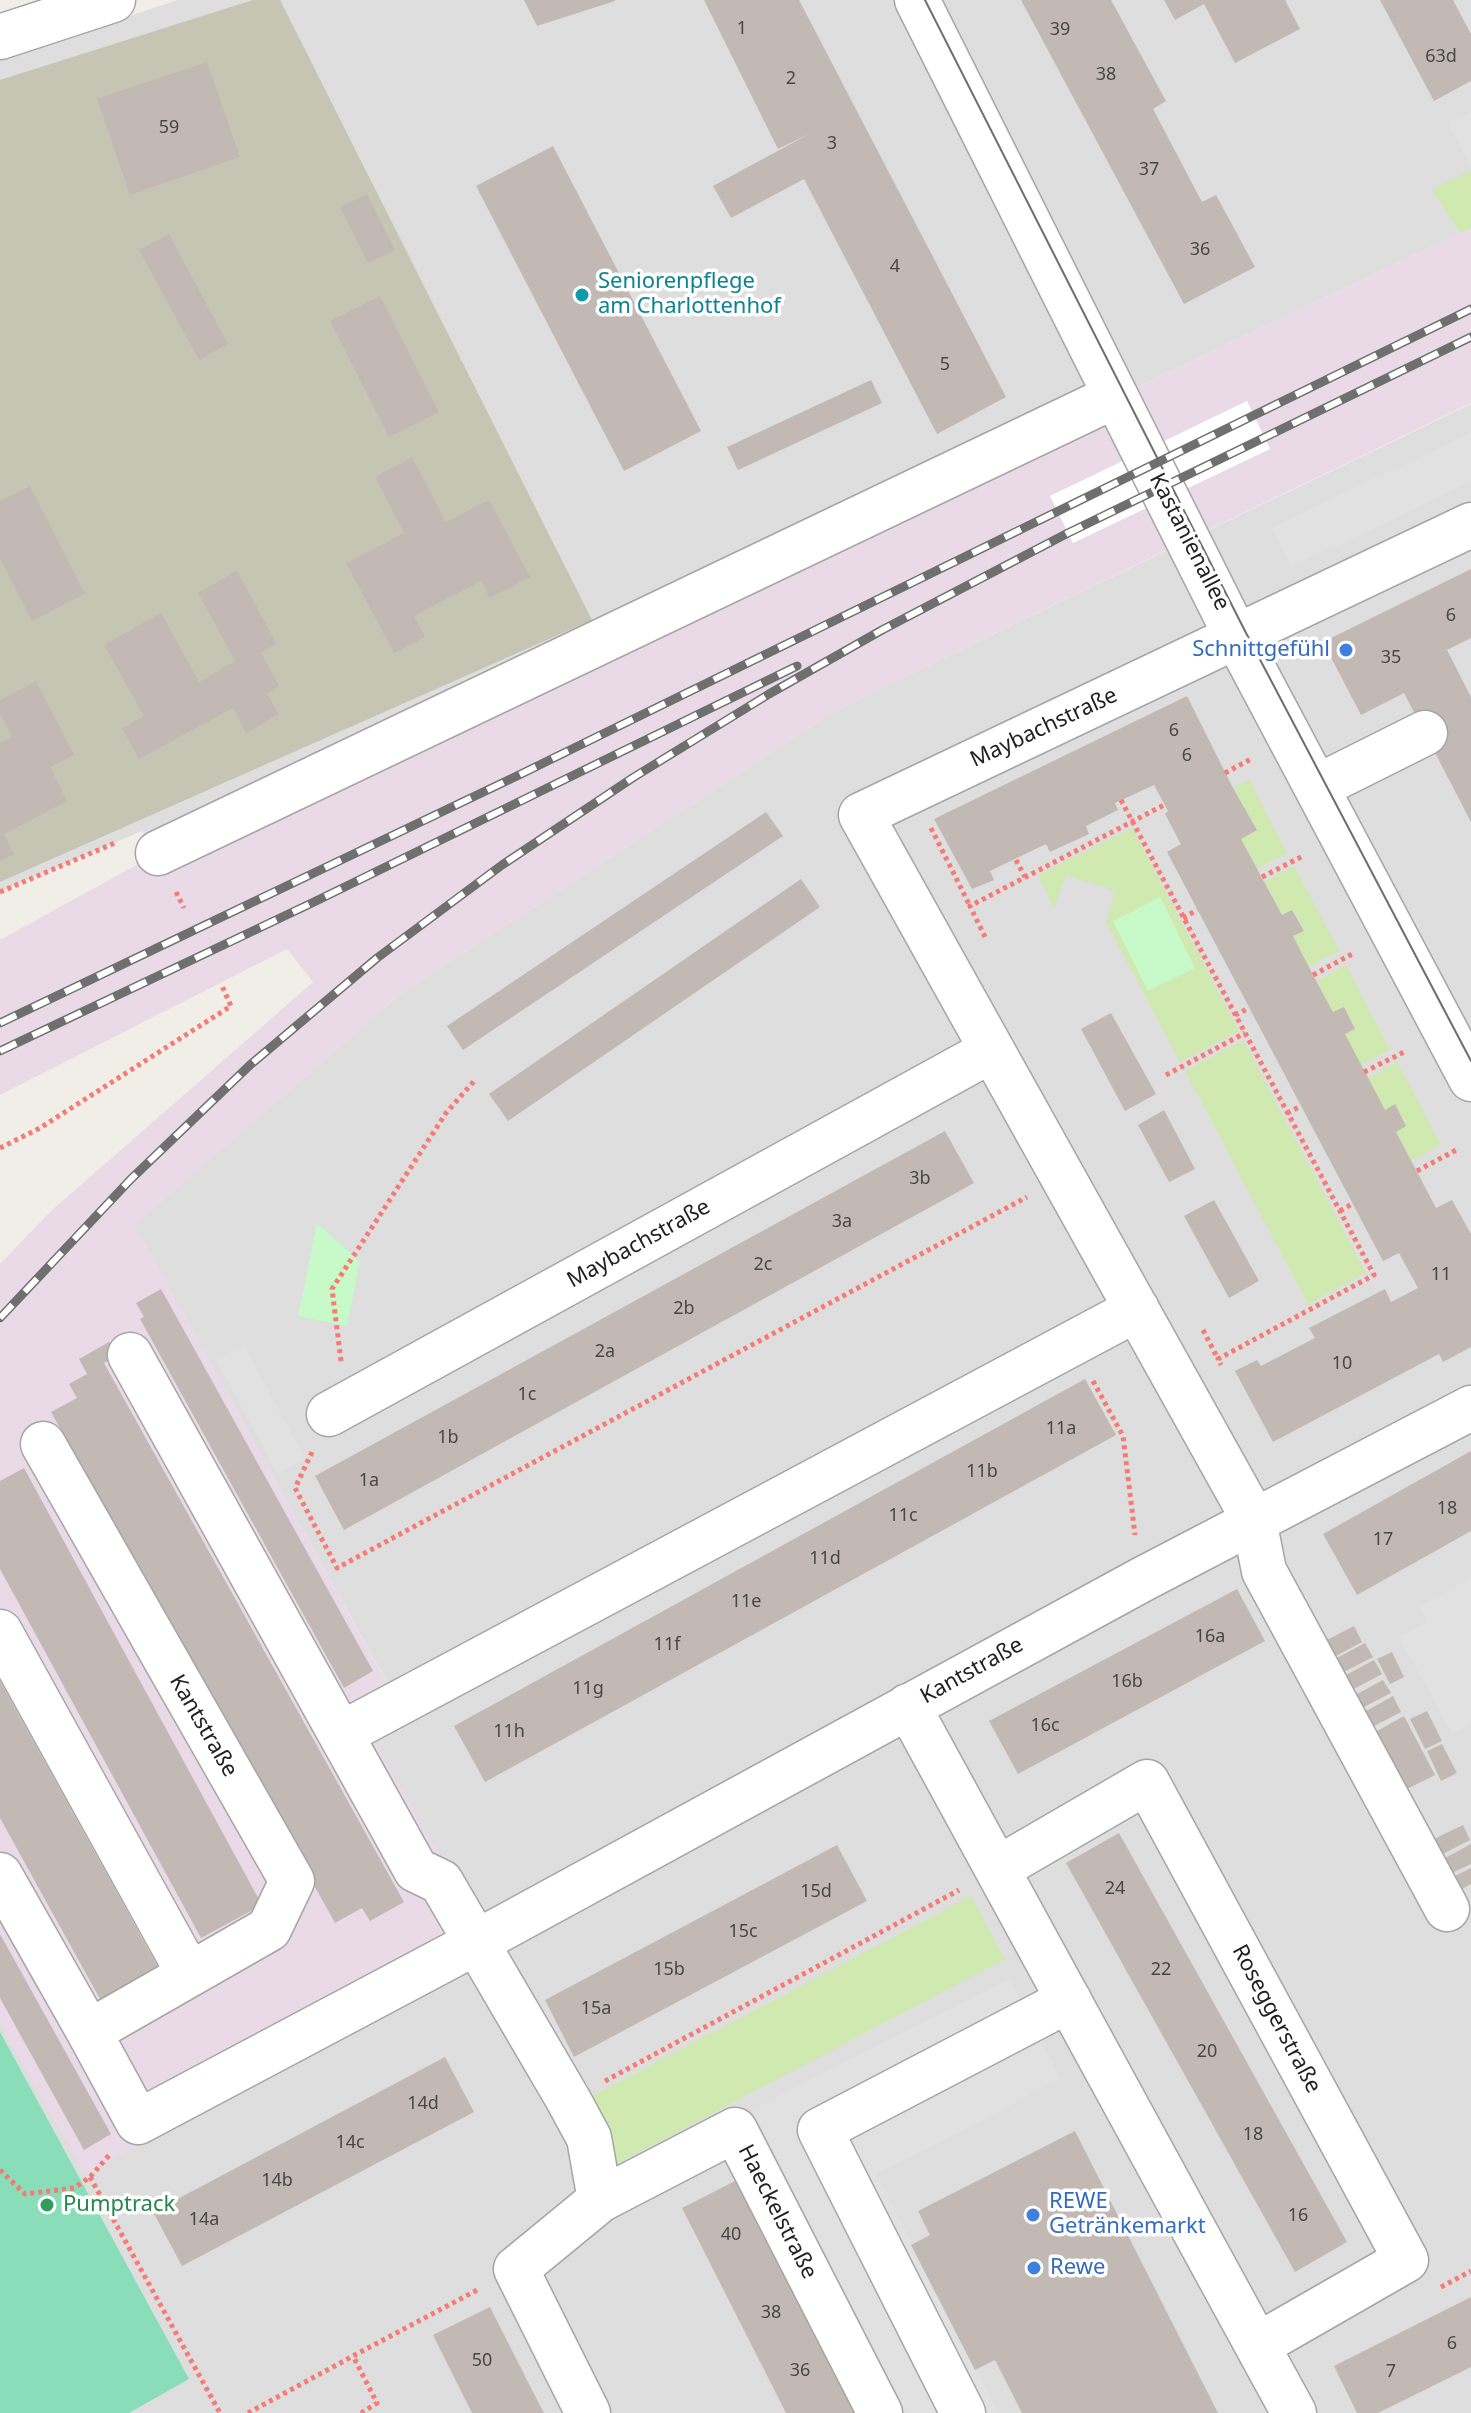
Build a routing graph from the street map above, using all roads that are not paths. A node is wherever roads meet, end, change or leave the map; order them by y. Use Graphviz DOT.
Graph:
graph roads {
  1 [pos="113,0"];
  2 [pos="917,0"];
  3 [pos="0,37"];
  4 [pos="1115,396"];
  5 [pos="1471,525"];
  6 [pos="1236,636"];
  7 [pos="1425,733"];
  8 [pos="1317,787"];
  9 [pos="143,845"];
  10 [pos="992,1050"];
  11 [pos="1471,1079"];
  12 [pos="1137,1309"];
  13 [pos="130,1355"];
  14 [pos="1471,1408"];
  15 [pos="338,1409"];
  16 [pos="43,1444"];
  17 [pos="1254,1520"];
  18 [pos="0,1632"];
  19 [pos="908,1706"];
  20 [pos="341,1734"];
  21 [pos="997,1869"];
  22 [pos="0,1875"];
  23 [pos="1447,1909"];
  24 [pos="477,1942"];
  25 [pos="189,1974"];
  26 [pos="1069,2000"];
  27 [pos="89,2032"];
  28 [pos="600,2200"];
  29 [pos="1258,2345"];
  30 [pos="588,2413"];
  31 [pos="880,2413"];
  32 [pos="963,2413"];
  33 [pos="1294,2413"];
  1 -- 3 [label="street"];
  2 -- 4 [label="street, Kastanienallee"];
  4 -- 6 [label="street, Kastanienallee"];
  4 -- 9 [label="street"];
  5 -- 6 [label="street, Maybachstraße"];
  6 -- 8 [label="street, Kastanienallee"];
  6 -- 10 [label="street, Maybachstraße"];
  7 -- 8 [label="street"];
  8 -- 11 [label="street, Kastanienallee"];
  10 -- 12 [label="street, Maybachstraße"];
  10 -- 15 [label="street, Maybachstraße"];
  12 -- 17 [label="street, Maybachstraße"];
  12 -- 20 [label="street"];
  13 -- 20 [label="street"];
  14 -- 17 [label="street, Kantstraße"];
  16 -- 25 [label="street, Kantstraße"];
  17 -- 19 [label="street, Kantstraße"];
  17 -- 23 [label="street, Maybachstraße"];
  18 -- 25 [label="street"];
  19 -- 21 [label="street"];
  19 -- 24 [label="street, Kantstraße"];
  20 -- 24 [label="street"];
  21 -- 26 [label="street"];
  21 -- 29 [label="street, Roseggerstraße"];
  22 -- 27 [label="street"];
  24 -- 27 [label="street, Kantstraße"];
  24 -- 28 [label="street"];
  25 -- 27 [label="street, Kantstraße"];
  26 -- 29 [label="street"];
  26 -- 32 [label="street"];
  28 -- 30 [label="street, Haeckelstraße"];
  28 -- 31 [label="street, Haeckelstraße"];
  29 -- 33 [label="street"];
}
